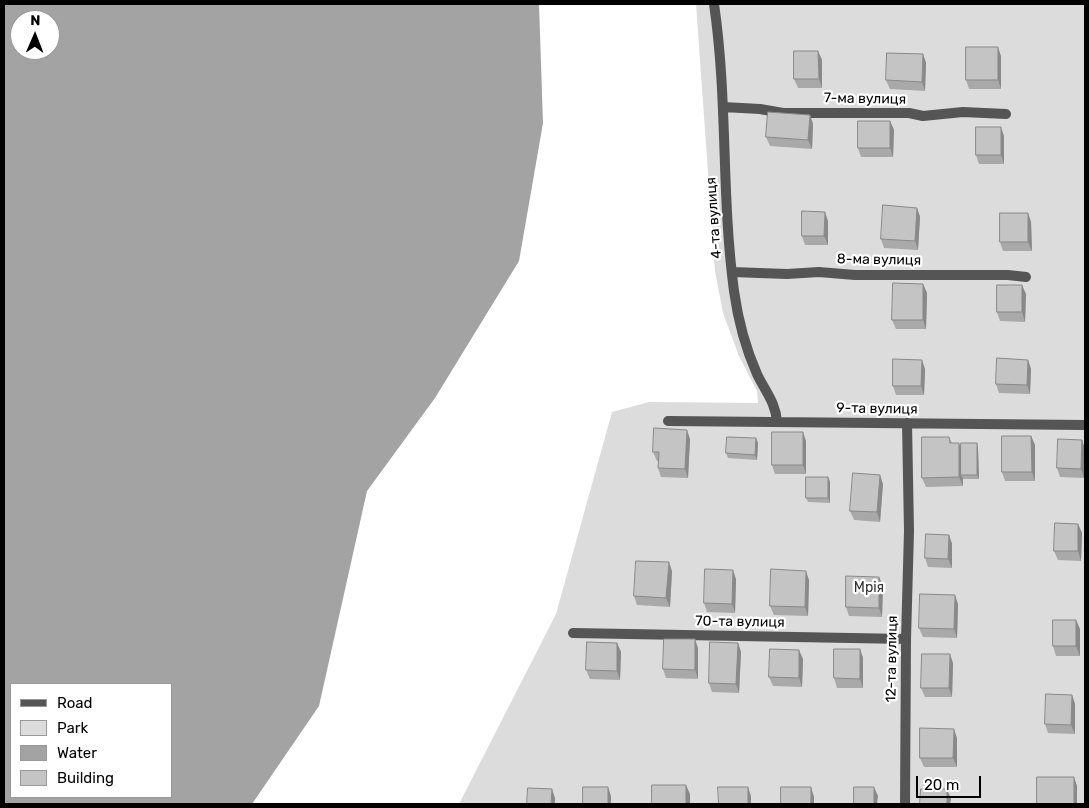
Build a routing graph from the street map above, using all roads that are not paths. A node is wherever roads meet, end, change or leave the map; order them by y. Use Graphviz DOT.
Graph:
graph roads {
  1 [pos="714,4"];
  2 [pos="722,106"];
  3 [pos="1006,114"];
  4 [pos="732,272"];
  5 [pos="1026,278"];
  6 [pos="668,422"];
  7 [pos="777,422"];
  8 [pos="907,424"];
  9 [pos="1085,425"];
  10 [pos="573,633"];
  11 [pos="906,639"];
  12 [pos="905,804"];
  1 -- 2 [label="street, 4-та вулиця"];
  2 -- 3 [label="street, 7-ма вулиця"];
  2 -- 4 [label="street, 4-та вулиця"];
  4 -- 5 [label="street, 8-ма вулиця"];
  4 -- 7 [label="street, 4-та вулиця"];
  6 -- 7 [label="street, 9-та вулиця"];
  7 -- 8 [label="street, 9-та вулиця"];
  8 -- 9 [label="street, 9-та вулиця"];
  8 -- 11 [label="street, 12-та вулиця"];
  10 -- 11 [label="street, 70-та вулиця"];
  11 -- 12 [label="street, 12-та вулиця"];
}
